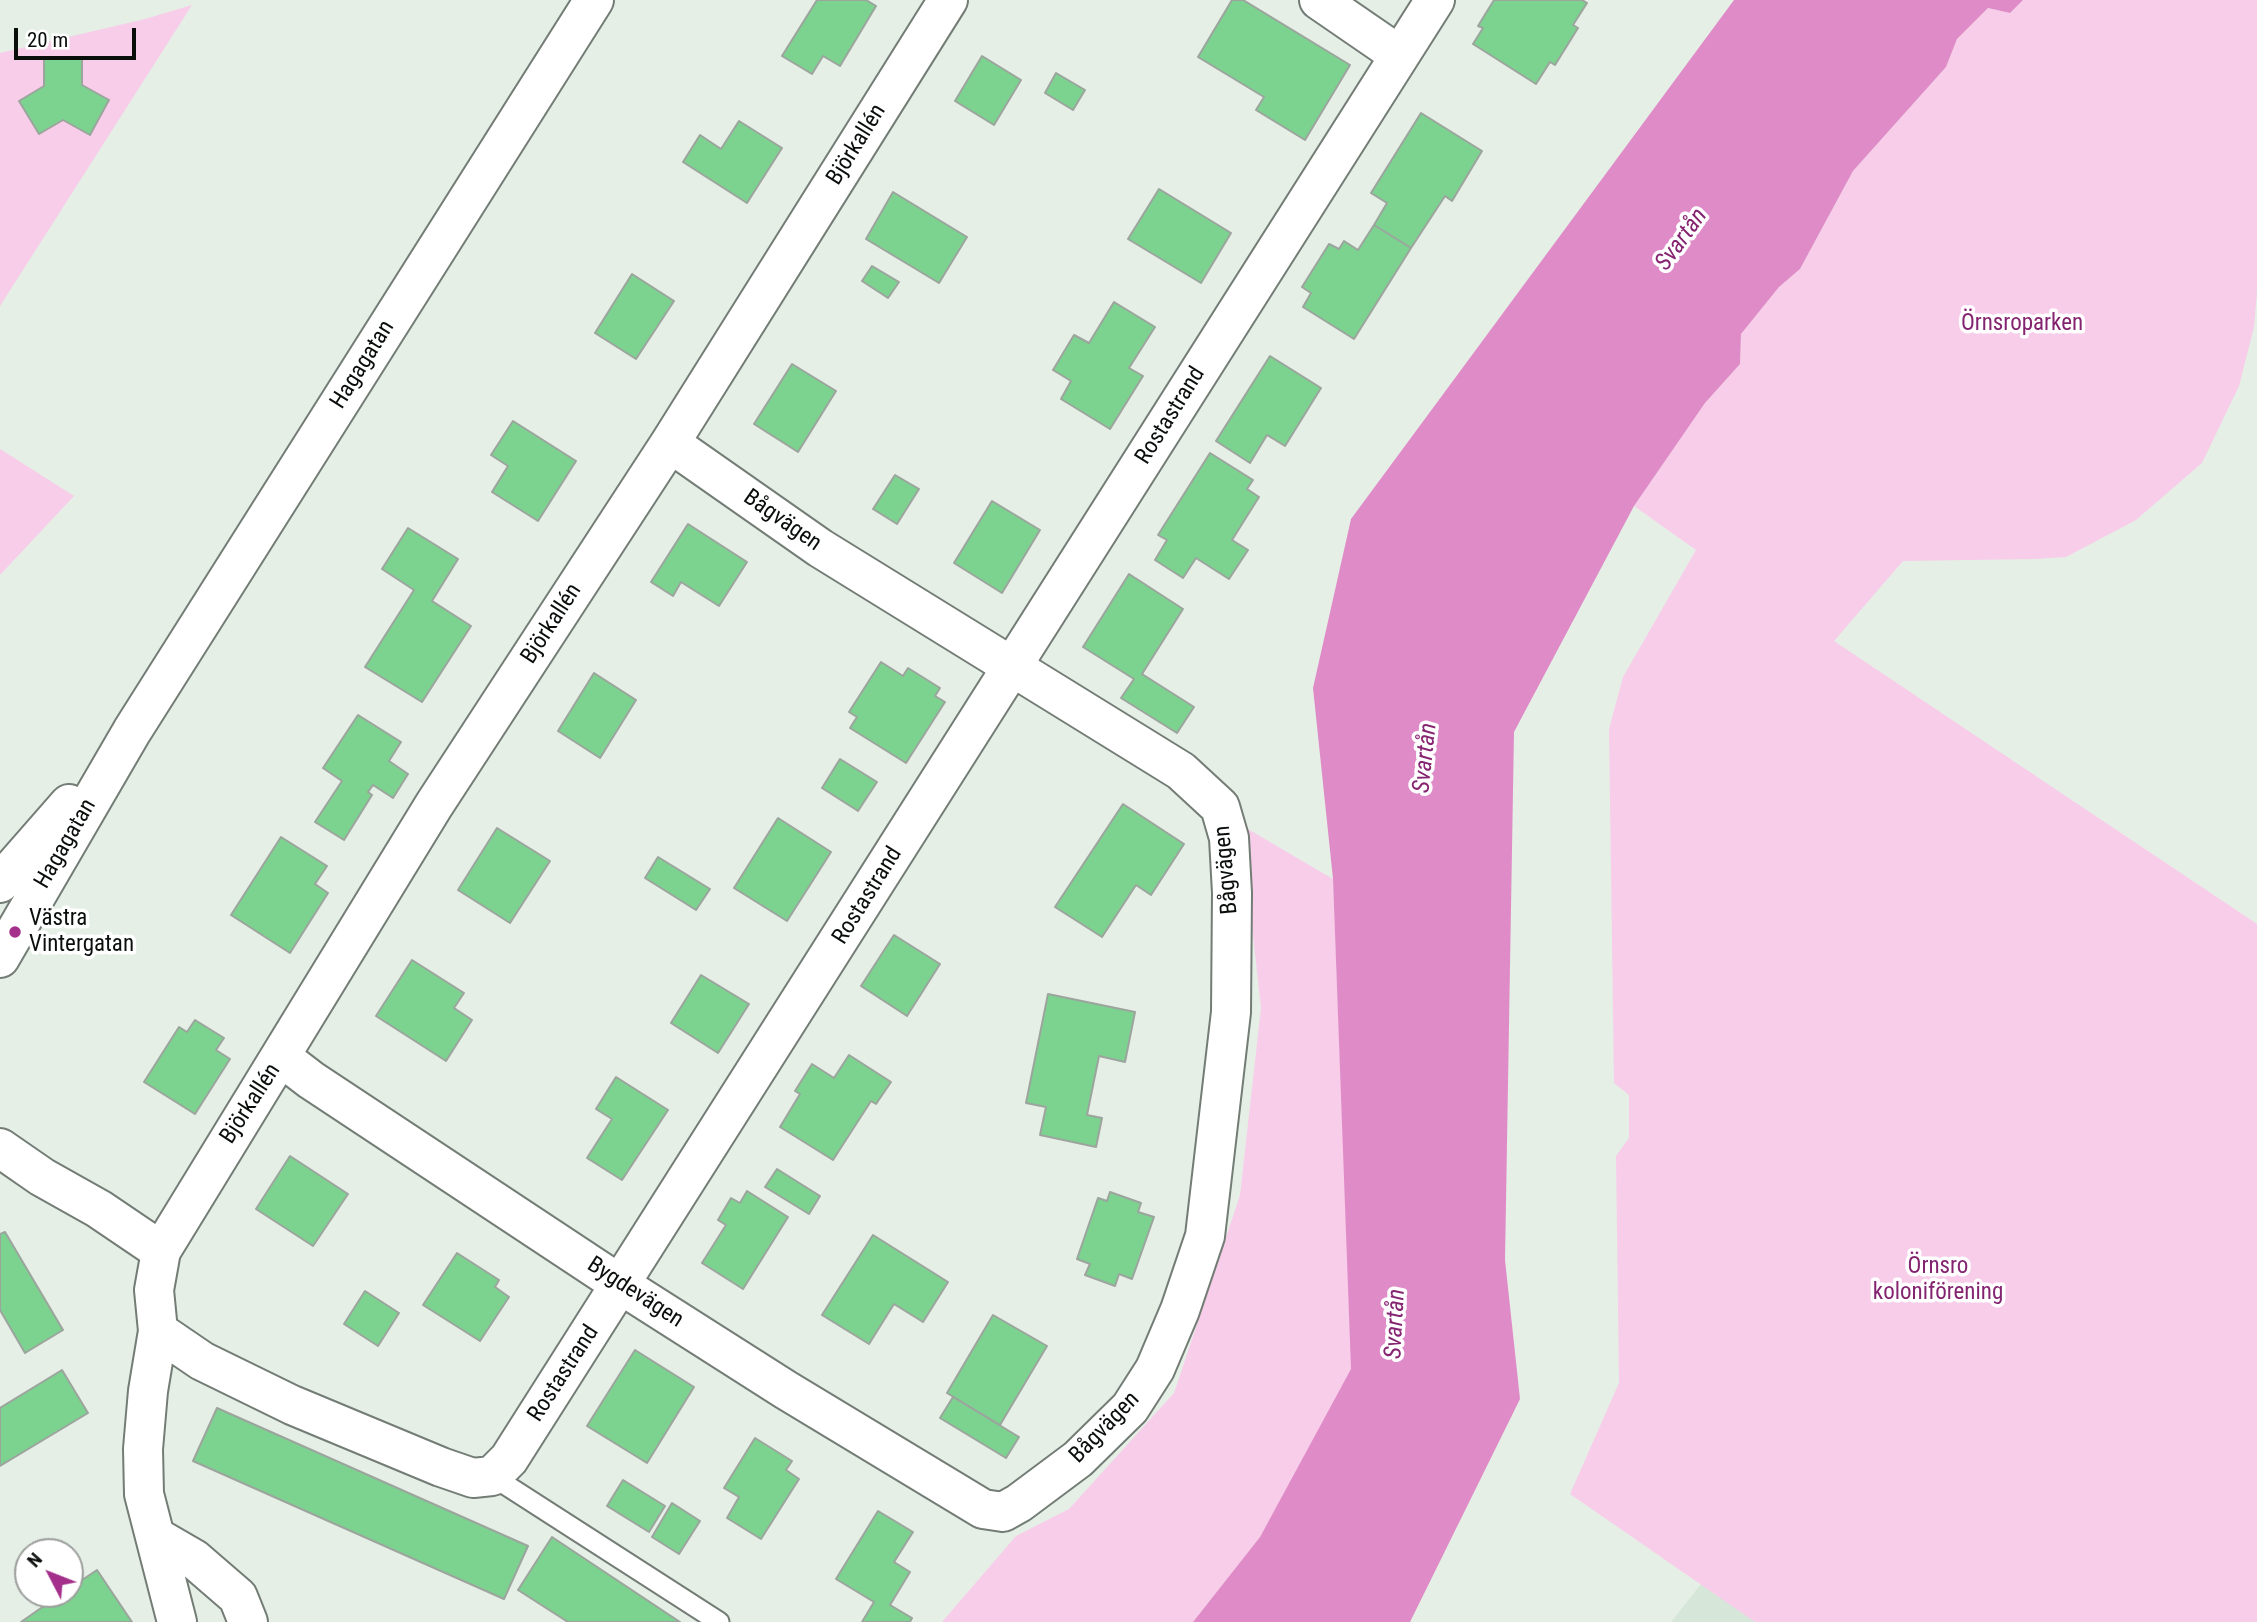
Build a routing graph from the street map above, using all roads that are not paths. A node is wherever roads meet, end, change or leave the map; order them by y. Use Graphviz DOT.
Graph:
graph roads {
  1 [pos="594,0"];
  2 [pos="948,0"];
  3 [pos="1319,0"];
  4 [pos="1435,0"];
  5 [pos="1399,55"];
  6 [pos="670,443"];
  7 [pos="1013,668"];
  8 [pos="132,731"];
  9 [pos="0,883"];
  10 [pos="0,958"];
  11 [pos="281,1057"];
  12 [pos="0,1148"];
  13 [pos="161,1251"];
  14 [pos="621,1285"];
  15 [pos="158,1331"];
  16 [pos="492,1476"];
  17 [pos="999,1511"];
  18 [pos="156,1537"];
  19 [pos="177,1622"];
  20 [pos="248,1622"];
  21 [pos="719,1622"];
  1 -- 8 [label="street, Hagagatan"];
  2 -- 6 [label="street, Björkallén"];
  3 -- 5 [label="street"];
  4 -- 5 [label="street, Rostastrand"];
  5 -- 7 [label="street, Rostastrand"];
  6 -- 7 [label="street, Bågvägen"];
  6 -- 11 [label="street, Björkallén"];
  7 -- 14 [label="street, Rostastrand"];
  7 -- 17 [label="street, Bågvägen"];
  8 -- 9 [label="street, Hagagatan"];
  8 -- 10 [label="street, Hagagatan"];
  11 -- 13 [label="street, Björkallén"];
  11 -- 14 [label="street, Bygdevägen"];
  12 -- 13 [label="street"];
  13 -- 15 [label="street, Björkallén"];
  14 -- 16 [label="street, Rostastrand"];
  14 -- 17 [label="street, Bygdevägen"];
  15 -- 16 [label="street"];
  15 -- 18 [label="street, Björkallén"];
  16 -- 21 [label="lane"];
  18 -- 19 [label="street, Björkallén"];
  18 -- 20 [label="street"];
}
